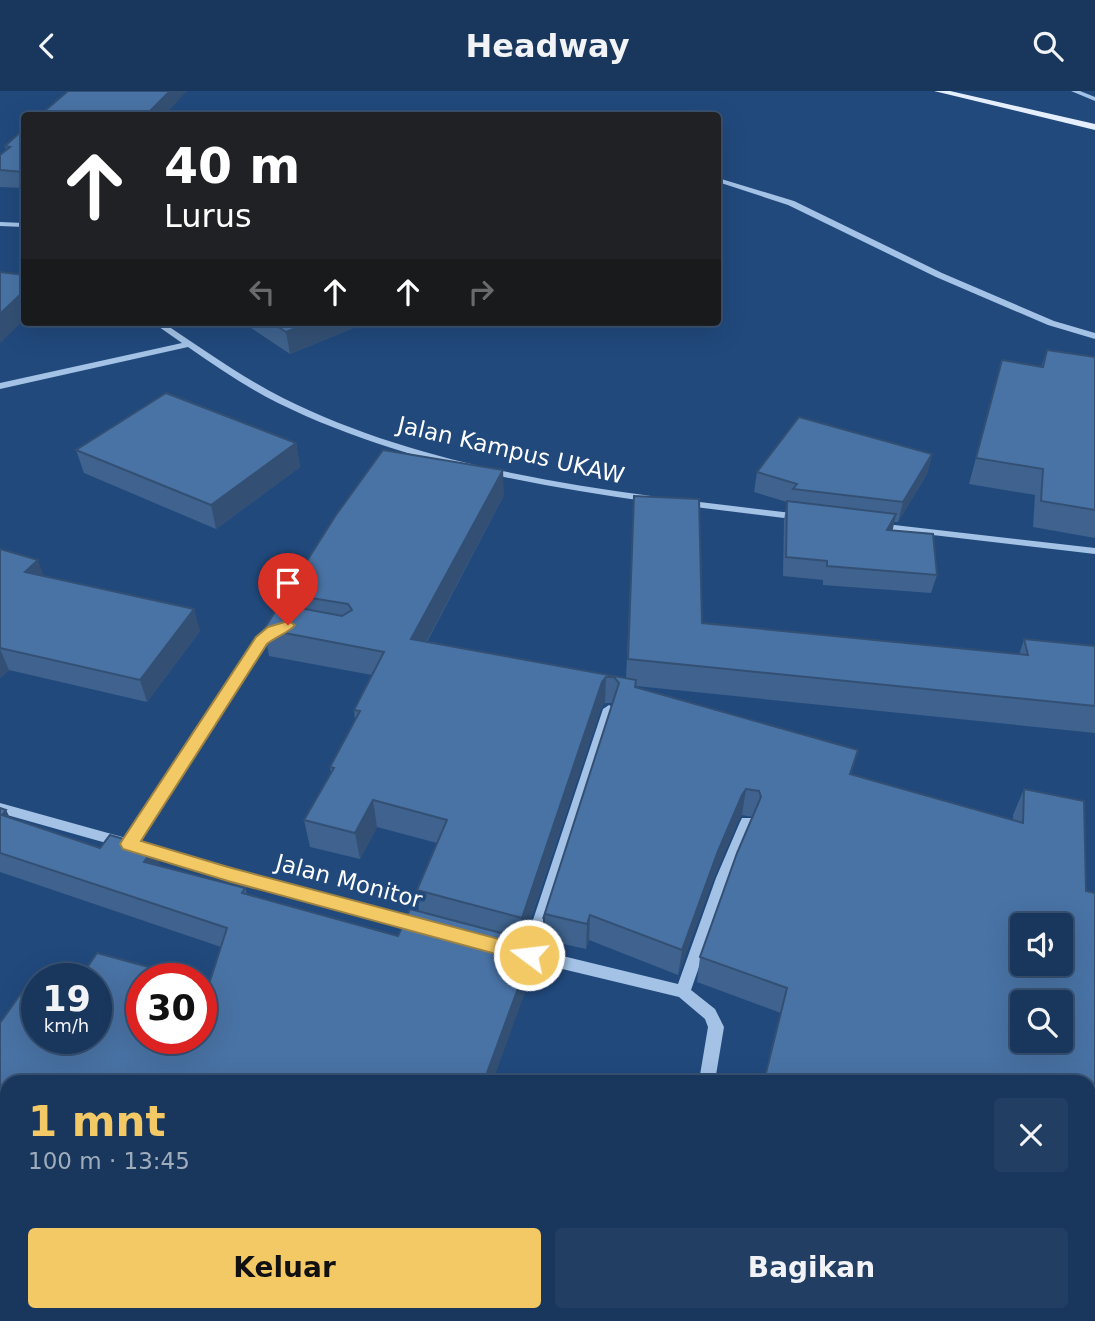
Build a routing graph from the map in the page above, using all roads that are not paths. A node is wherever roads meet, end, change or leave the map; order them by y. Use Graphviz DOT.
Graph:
graph roads {
  1 [pos="938,91"];
  2 [pos="1074,91"];
  3 [pos="1095,99"];
  4 [pos="1095,127"];
  5 [pos="721,181"];
  6 [pos="0,224"];
  7 [pos="21,225"];
  8 [pos="162,326"];
  9 [pos="1095,336"];
  10 [pos="190,344"];
  11 [pos="0,386"];
  12 [pos="661,500"];
  13 [pos="673,502"];
  14 [pos="807,517"];
  15 [pos="862,524"];
  16 [pos="1095,551"];
  17 [pos="288,625"];
  18 [pos="609,709"];
  19 [pos="0,808"];
  20 [pos="747,822"];
  21 [pos="129,844"];
  22 [pos="438,930"];
  23 [pos="503,948"];
  24 [pos="529,955"];
  25 [pos="683,992"];
  26 [pos="708,1075"];
  1 -- 4 [label="main road"];
  2 -- 3 [label="street"];
  5 -- 9 [label="street"];
  6 -- 7 [label="street"];
  8 -- 10 [label="lane, Jalan Kampus UKAW"];
  10 -- 11 [label="street"];
  10 -- 12 [label="lane, Jalan Kampus UKAW"];
  13 -- 14 [label="lane"];
  15 -- 16 [label="lane"];
  17 -- 21 [label="street"];
  18 -- 24 [label="street"];
  19 -- 21 [label="street, Jalan Monitor"];
  20 -- 25 [label="street"];
  21 -- 22 [label="street, Jalan Monitor"];
  23 -- 24 [label="street"];
  24 -- 25 [label="street"];
  25 -- 26 [label="street"];
}
